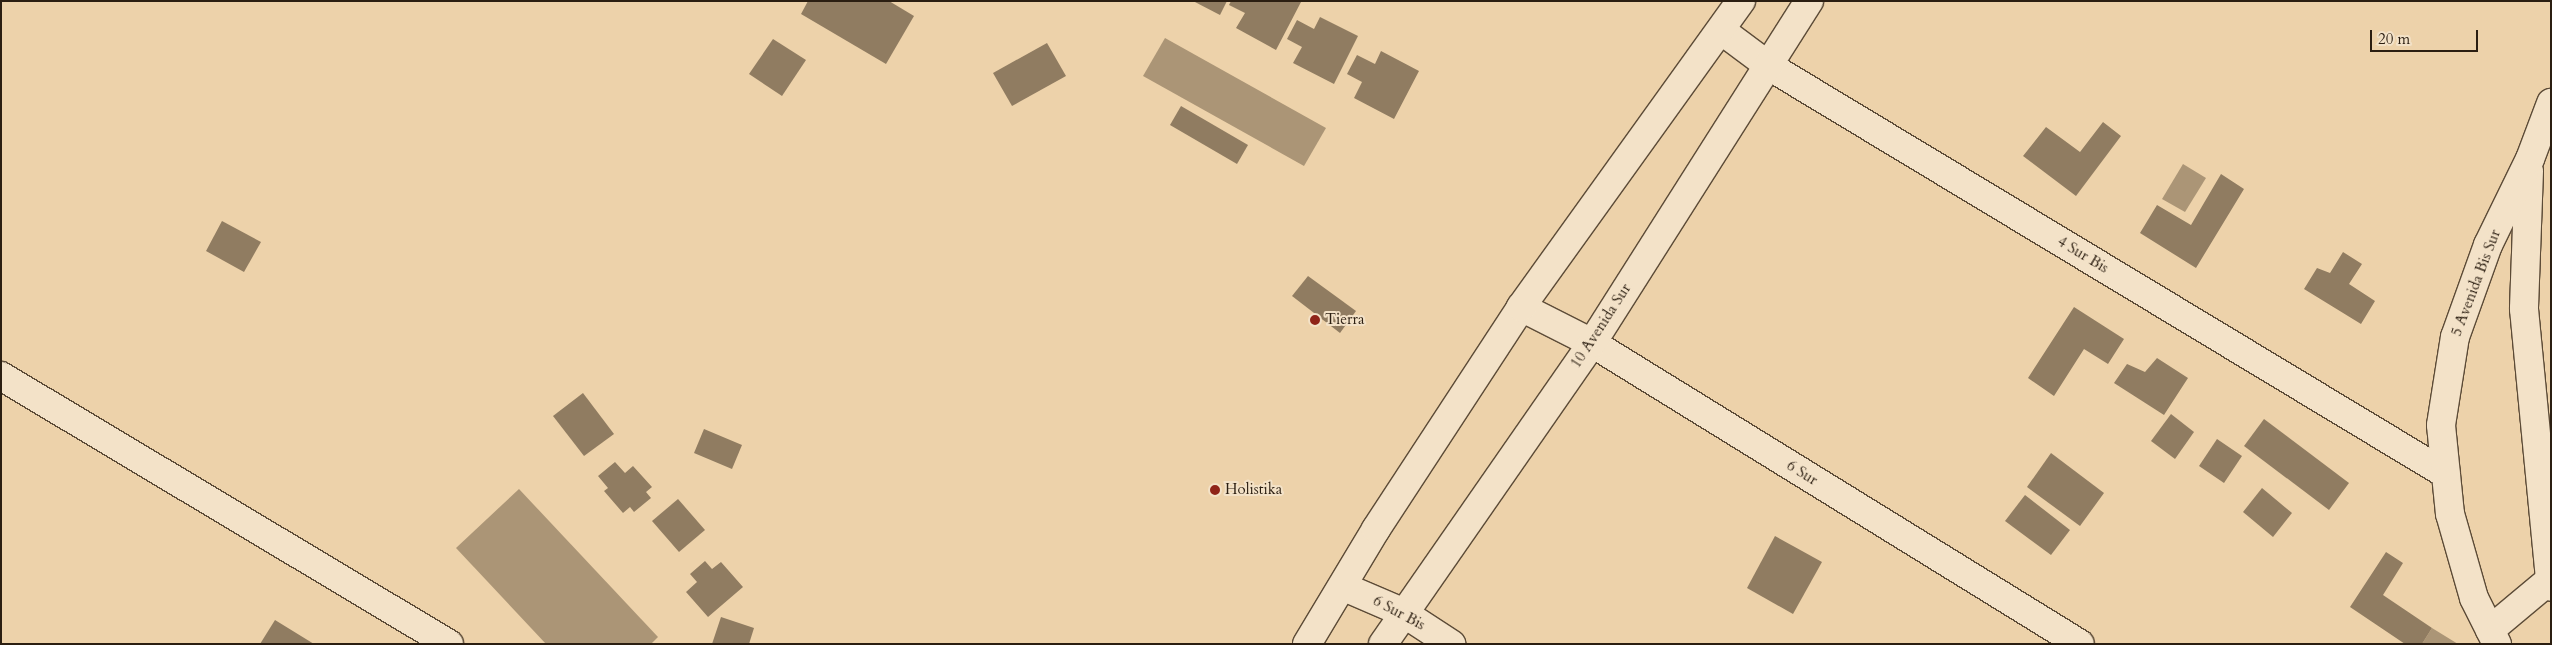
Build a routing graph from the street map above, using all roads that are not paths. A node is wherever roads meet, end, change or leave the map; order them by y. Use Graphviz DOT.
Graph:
graph roads {
  1 [pos="1741,1"];
  2 [pos="1809,1"];
  3 [pos="1722,31"];
  4 [pos="1769,66"];
  5 [pos="2551,103"];
  6 [pos="2530,159"];
  7 [pos="1521,307"];
  8 [pos="1592,343"];
  9 [pos="1,376"];
  10 [pos="2446,474"];
  11 [pos="2550,582"];
  12 [pos="1344,587"];
  13 [pos="1402,612"];
  14 [pos="2493,637"];
  15 [pos="449,644"];
  16 [pos="1307,644"];
  17 [pos="1383,644"];
  18 [pos="1451,644"];
  19 [pos="2080,644"];
  1 -- 3 [label="street"];
  2 -- 4 [label="street, 10 Avenida Sur"];
  3 -- 4 [label="street, 4 Sur Bis"];
  3 -- 7 [label="street"];
  4 -- 8 [label="street, 10 Avenida Sur"];
  4 -- 10 [label="street, 4 Sur Bis"];
  5 -- 6 [label="street, 5 Avenida Bis Sur"];
  6 -- 10 [label="street, 5 Avenida Bis Sur"];
  6 -- 11 [label="street, 5 Avenida Bis Sur"];
  7 -- 8 [label="street, 6 Sur"];
  7 -- 12 [label="street"];
  8 -- 13 [label="street, 10 Avenida Sur"];
  8 -- 19 [label="street, 6 Sur"];
  9 -- 15 [label="street"];
  10 -- 14 [label="street, 5 Avenida Bis Sur"];
  11 -- 14 [label="street"];
  12 -- 13 [label="street, 6 Sur Bis"];
  12 -- 16 [label="street"];
  13 -- 17 [label="street, 10 Avenida Sur"];
  13 -- 18 [label="street, 6 Sur Bis"];
}
